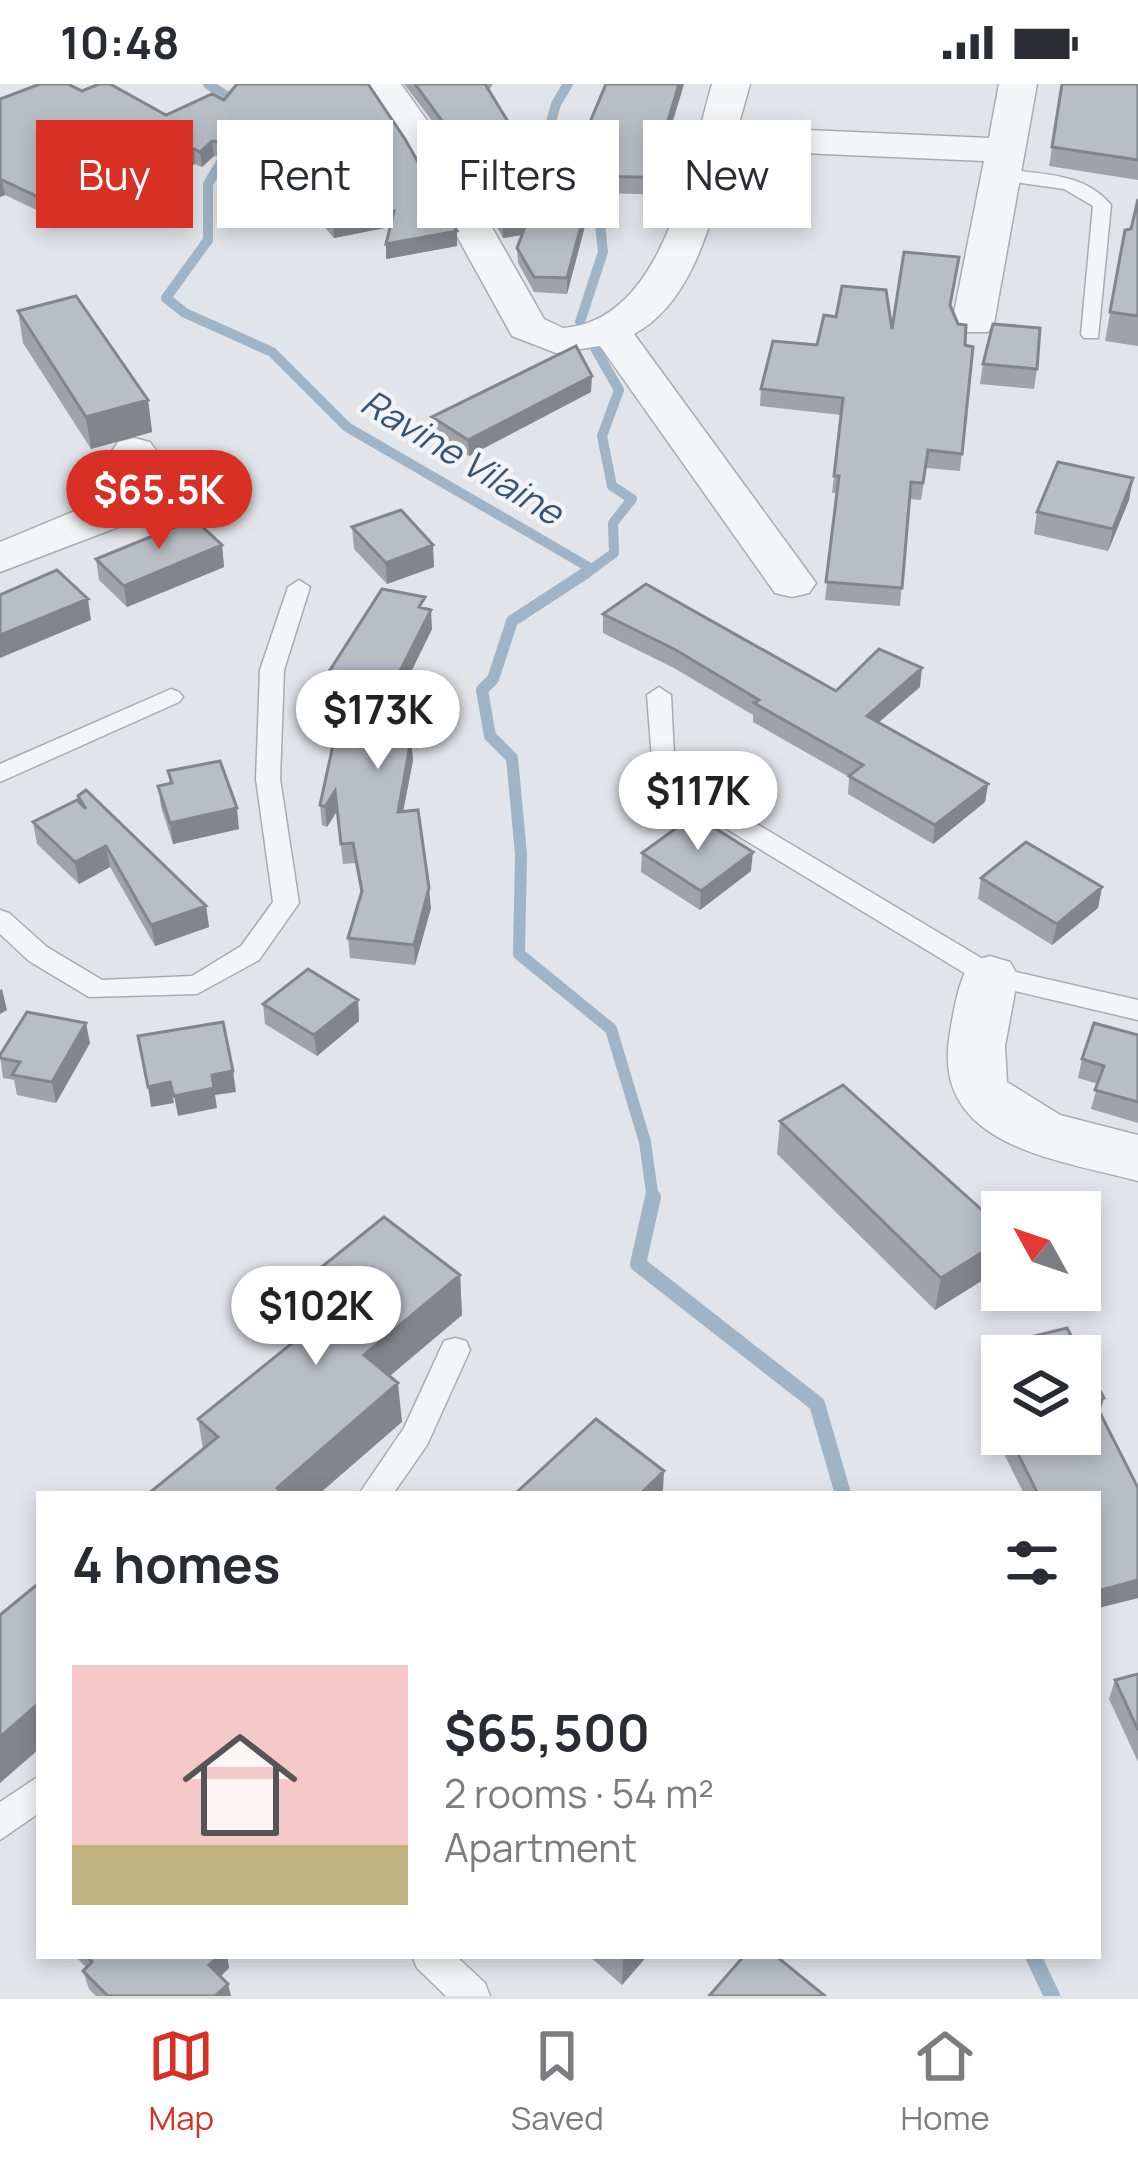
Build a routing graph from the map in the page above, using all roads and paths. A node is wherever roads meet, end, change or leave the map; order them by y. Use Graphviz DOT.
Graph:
graph roads {
  1 [pos="382,84"];
  2 [pos="731,84"];
  3 [pos="1018,84"];
  4 [pos="721,120"];
  5 [pos="811,146"];
  6 [pos="1001,162"];
  7 [pos="684,228"];
  8 [pos="973,323"];
  9 [pos="610,331"];
  10 [pos="1091,334"];
  11 [pos="134,451"];
  12 [pos="0,558"];
  13 [pos="792,583"];
  14 [pos="299,587"];
  15 [pos="659,695"];
  16 [pos="171,697"];
  17 [pos="0,774"];
  18 [pos="0,919"];
  19 [pos="990,976"];
  20 [pos="1138,1010"];
  21 [pos="1138,1158"];
  22 [pos="455,1351"];
  23 [pos="377,1491"];
  24 [pos="36,1795"];
  25 [pos="0,1825"];
  26 [pos="433,1959"];
  27 [pos="472,1996"];
  1 -- 9 [label="street"];
  2 -- 4 [label="street"];
  3 -- 6 [label="street"];
  5 -- 6 [label="street"];
  6 -- 8 [label="street"];
  6 -- 10 [label="lane"];
  7 -- 9 [label="street"];
  9 -- 13 [label="street"];
  11 -- 12 [label="street"];
  14 -- 18 [label="lane"];
  15 -- 19 [label="lane"];
  16 -- 17 [label="lane"];
  19 -- 20 [label="lane"];
  19 -- 21 [label="street"];
  22 -- 23 [label="lane"];
  24 -- 25 [label="lane"];
  26 -- 27 [label="lane"];
}
